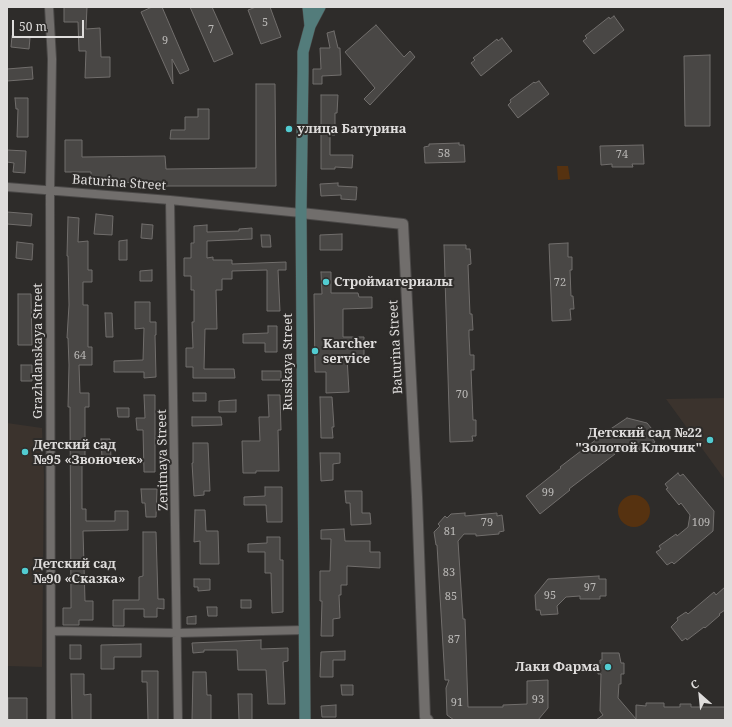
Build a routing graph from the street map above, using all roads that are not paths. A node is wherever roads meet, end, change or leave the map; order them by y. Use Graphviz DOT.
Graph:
graph roads {
  1 [pos="49,7"];
  2 [pos="308,7"];
  3 [pos="320,7"];
  4 [pos="310,26"];
  5 [pos="7,187"];
  6 [pos="50,191"];
  7 [pos="170,200"];
  8 [pos="301,213"];
  9 [pos="304,630"];
  10 [pos="51,632"];
  11 [pos="178,632"];
  12 [pos="51,720"];
  13 [pos="178,720"];
  14 [pos="305,720"];
  15 [pos="428,720"];
  1 -- 6 [label="street, Grazhdanskaya Street"];
  2 -- 4 [label="main road"];
  3 -- 4 [label="main road, Russkaya Street"];
  4 -- 8 [label="main road, Russkaya Street"];
  5 -- 6 [label="street, Baturina Street"];
  6 -- 7 [label="street, Baturina Street"];
  6 -- 10 [label="street, Grazhdanskaya Street"];
  7 -- 8 [label="street, Baturina Street"];
  7 -- 11 [label="street, Zenitnaya Street"];
  8 -- 9 [label="main road, Russkaya Street"];
  8 -- 15 [label="street, Baturina Street"];
  9 -- 11 [label="street"];
  9 -- 14 [label="main road, Russkaya Street"];
  10 -- 11 [label="street"];
  10 -- 12 [label="street, Grazhdanskaya Street"];
  11 -- 13 [label="street, Zenitnaya Street"];
}
